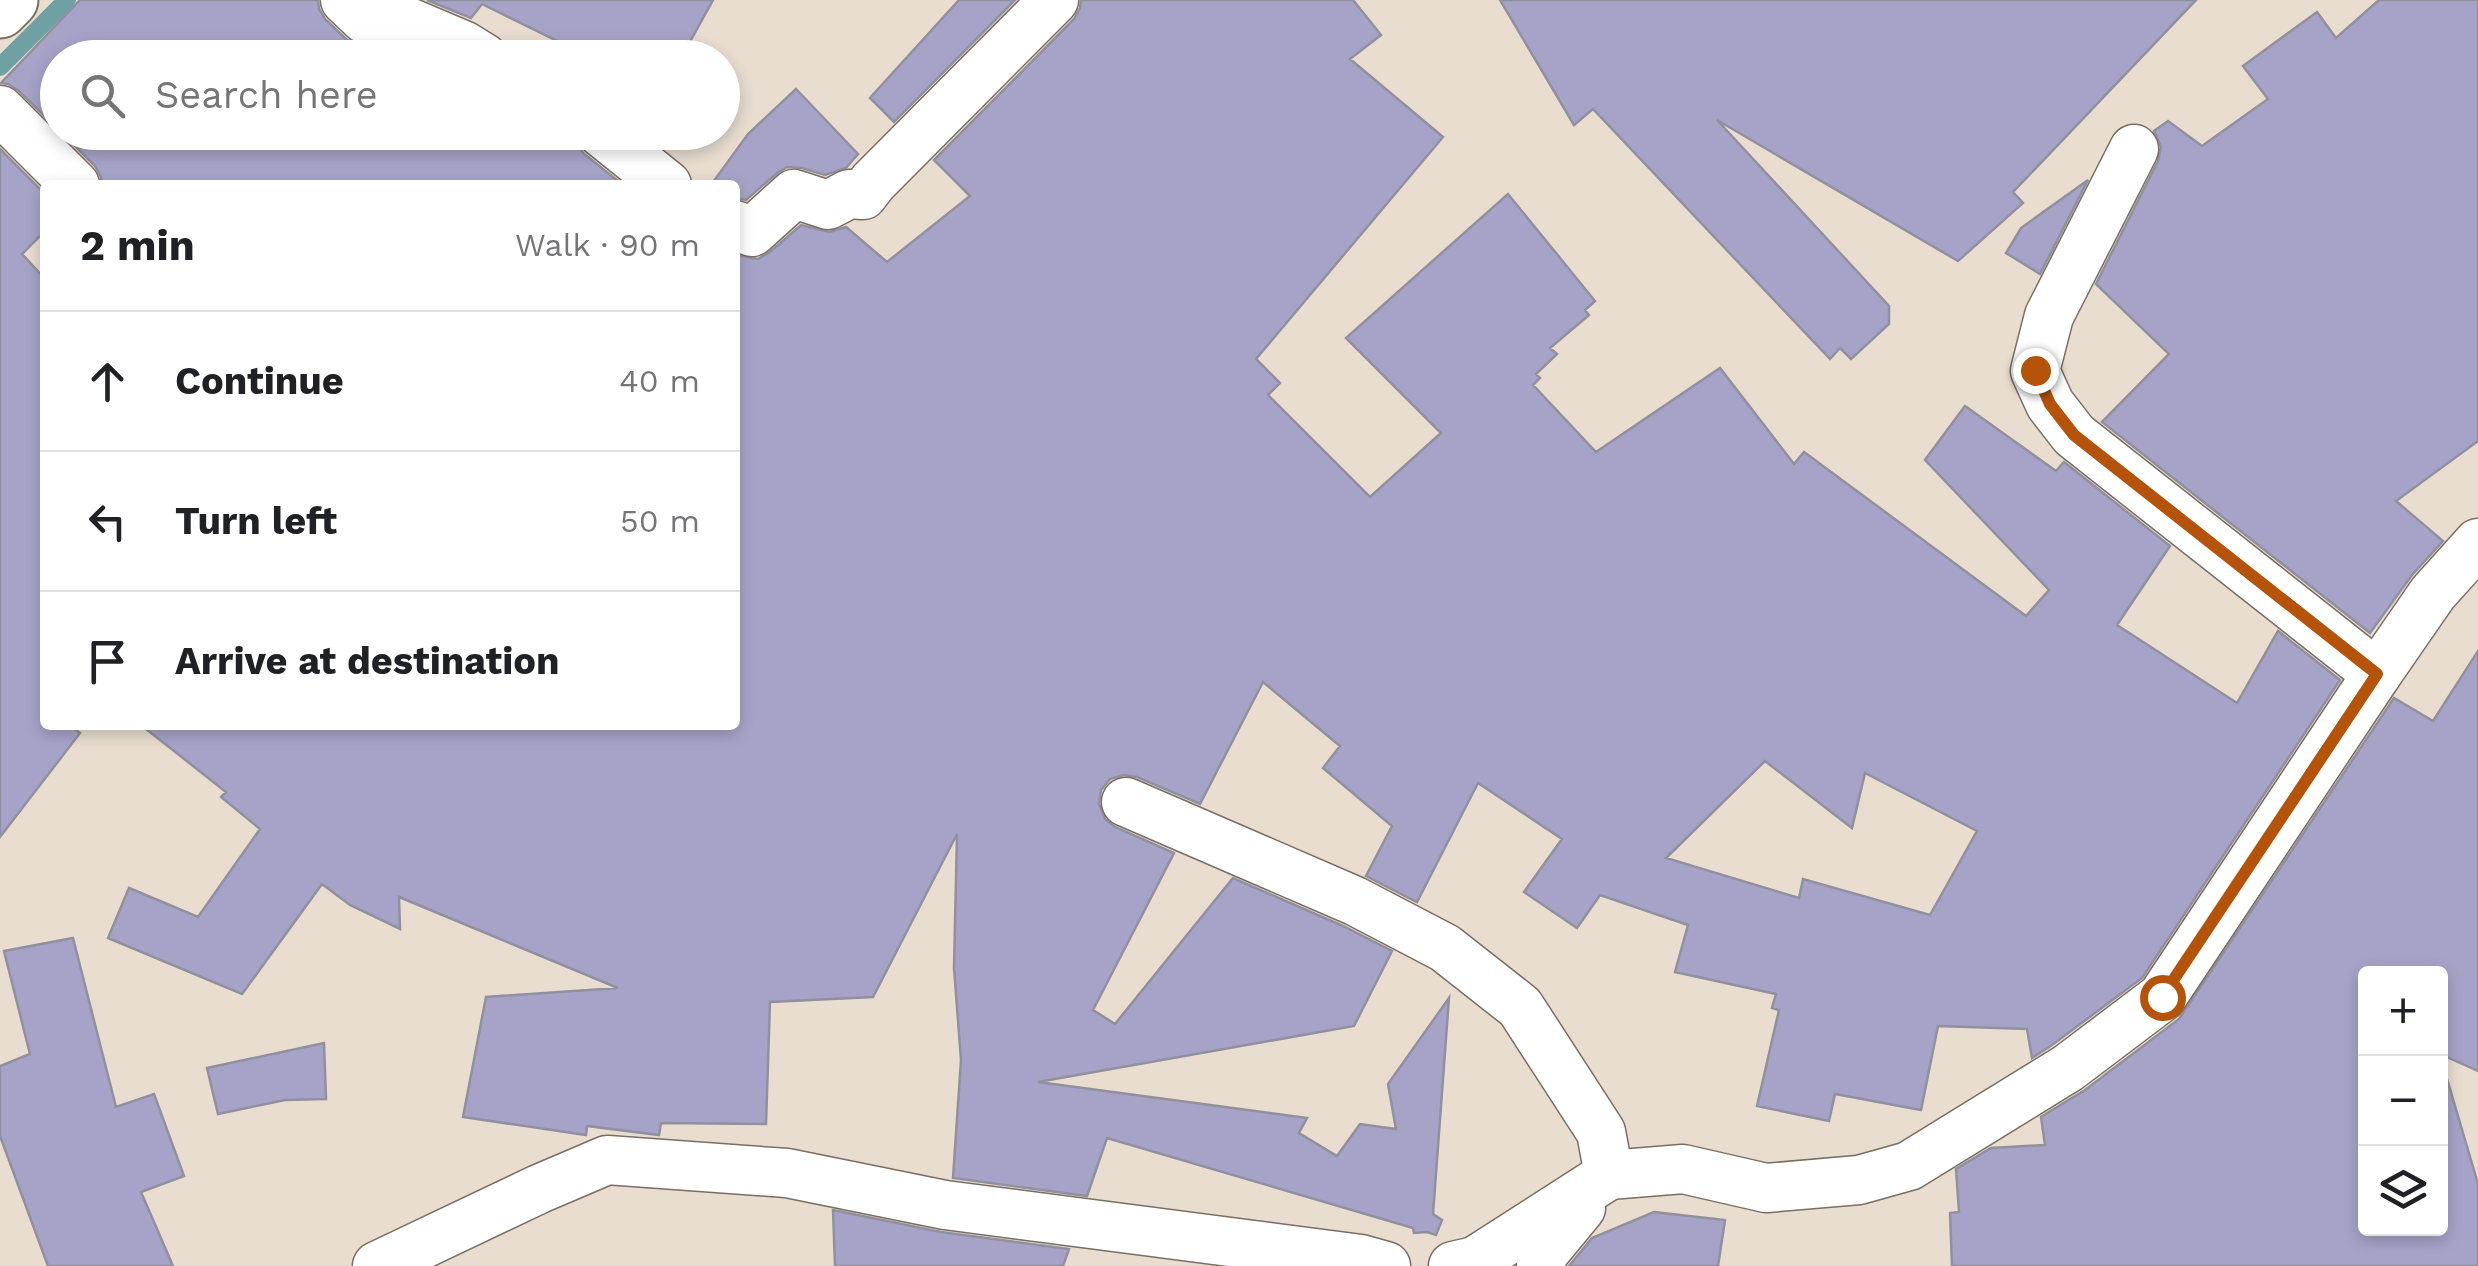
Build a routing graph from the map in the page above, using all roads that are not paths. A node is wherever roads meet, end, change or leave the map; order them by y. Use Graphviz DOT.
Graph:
graph roads {
  1 [pos="10,0"];
  2 [pos="344,0"];
  3 [pos="1054,0"];
  4 [pos="0,10"];
  5 [pos="449,40"];
  6 [pos="0,110"];
  7 [pos="2134,149"];
  8 [pos="623,150"];
  9 [pos="69,180"];
  10 [pos="661,180"];
  11 [pos="740,226"];
  12 [pos="2478,543"];
  13 [pos="2377,674"];
  14 [pos="1126,802"];
  15 [pos="1609,1175"];
  16 [pos="377,1266"];
  17 [pos="1386,1266"];
  18 [pos="1453,1266"];
  19 [pos="1541,1266"];
  1 -- 4 [label="street"];
  2 -- 5 [label="street"];
  3 -- 11 [label="street"];
  6 -- 9 [label="street"];
  7 -- 13 [label="street"];
  8 -- 10 [label="street"];
  12 -- 13 [label="street"];
  13 -- 15 [label="street"];
  14 -- 15 [label="street"];
  15 -- 18 [label="street"];
  15 -- 19 [label="street"];
  16 -- 17 [label="street"];
}
